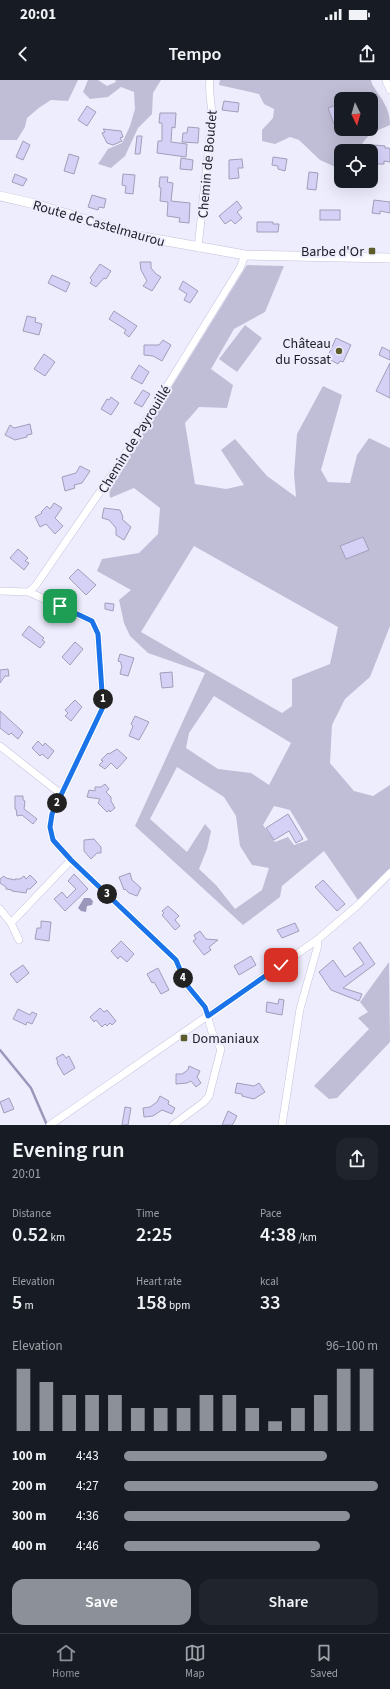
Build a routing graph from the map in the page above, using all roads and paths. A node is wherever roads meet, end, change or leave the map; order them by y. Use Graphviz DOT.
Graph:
graph roads {
  1 [pos="210,80"];
  2 [pos="386,81"];
  3 [pos="390,90"];
  4 [pos="0,196"];
  5 [pos="198,248"];
  6 [pos="244,255"];
  7 [pos="390,258"];
  8 [pos="0,591"];
  9 [pos="29,592"];
  10 [pos="0,746"];
  11 [pos="61,794"];
  12 [pos="71,860"];
  13 [pos="390,873"];
  14 [pos="0,909"];
  15 [pos="11,923"];
  16 [pos="19,940"];
  17 [pos="317,940"];
  18 [pos="208,1016"];
  19 [pos="51,1124"];
  20 [pos="173,1125"];
  21 [pos="282,1125"];
  1 -- 5 [label="street, Chemin de Boudet"];
  2 -- 3 [label="street"];
  4 -- 5 [label="street, Route de Castelmaurou"];
  5 -- 6 [label="street, Route de Castelmaurou"];
  6 -- 7 [label="street, Route de Castelmaurou"];
  6 -- 9 [label="street, Chemin de Payrouillé"];
  8 -- 9 [label="street"];
  9 -- 11 [label="street"];
  10 -- 11 [label="street"];
  11 -- 12 [label="street"];
  12 -- 15 [label="street"];
  12 -- 18 [label="street"];
  13 -- 17 [label="street"];
  14 -- 15 [label="street"];
  15 -- 16 [label="street"];
  17 -- 18 [label="street"];
  17 -- 21 [label="street"];
  18 -- 19 [label="street"];
  18 -- 20 [label="street"];
}
